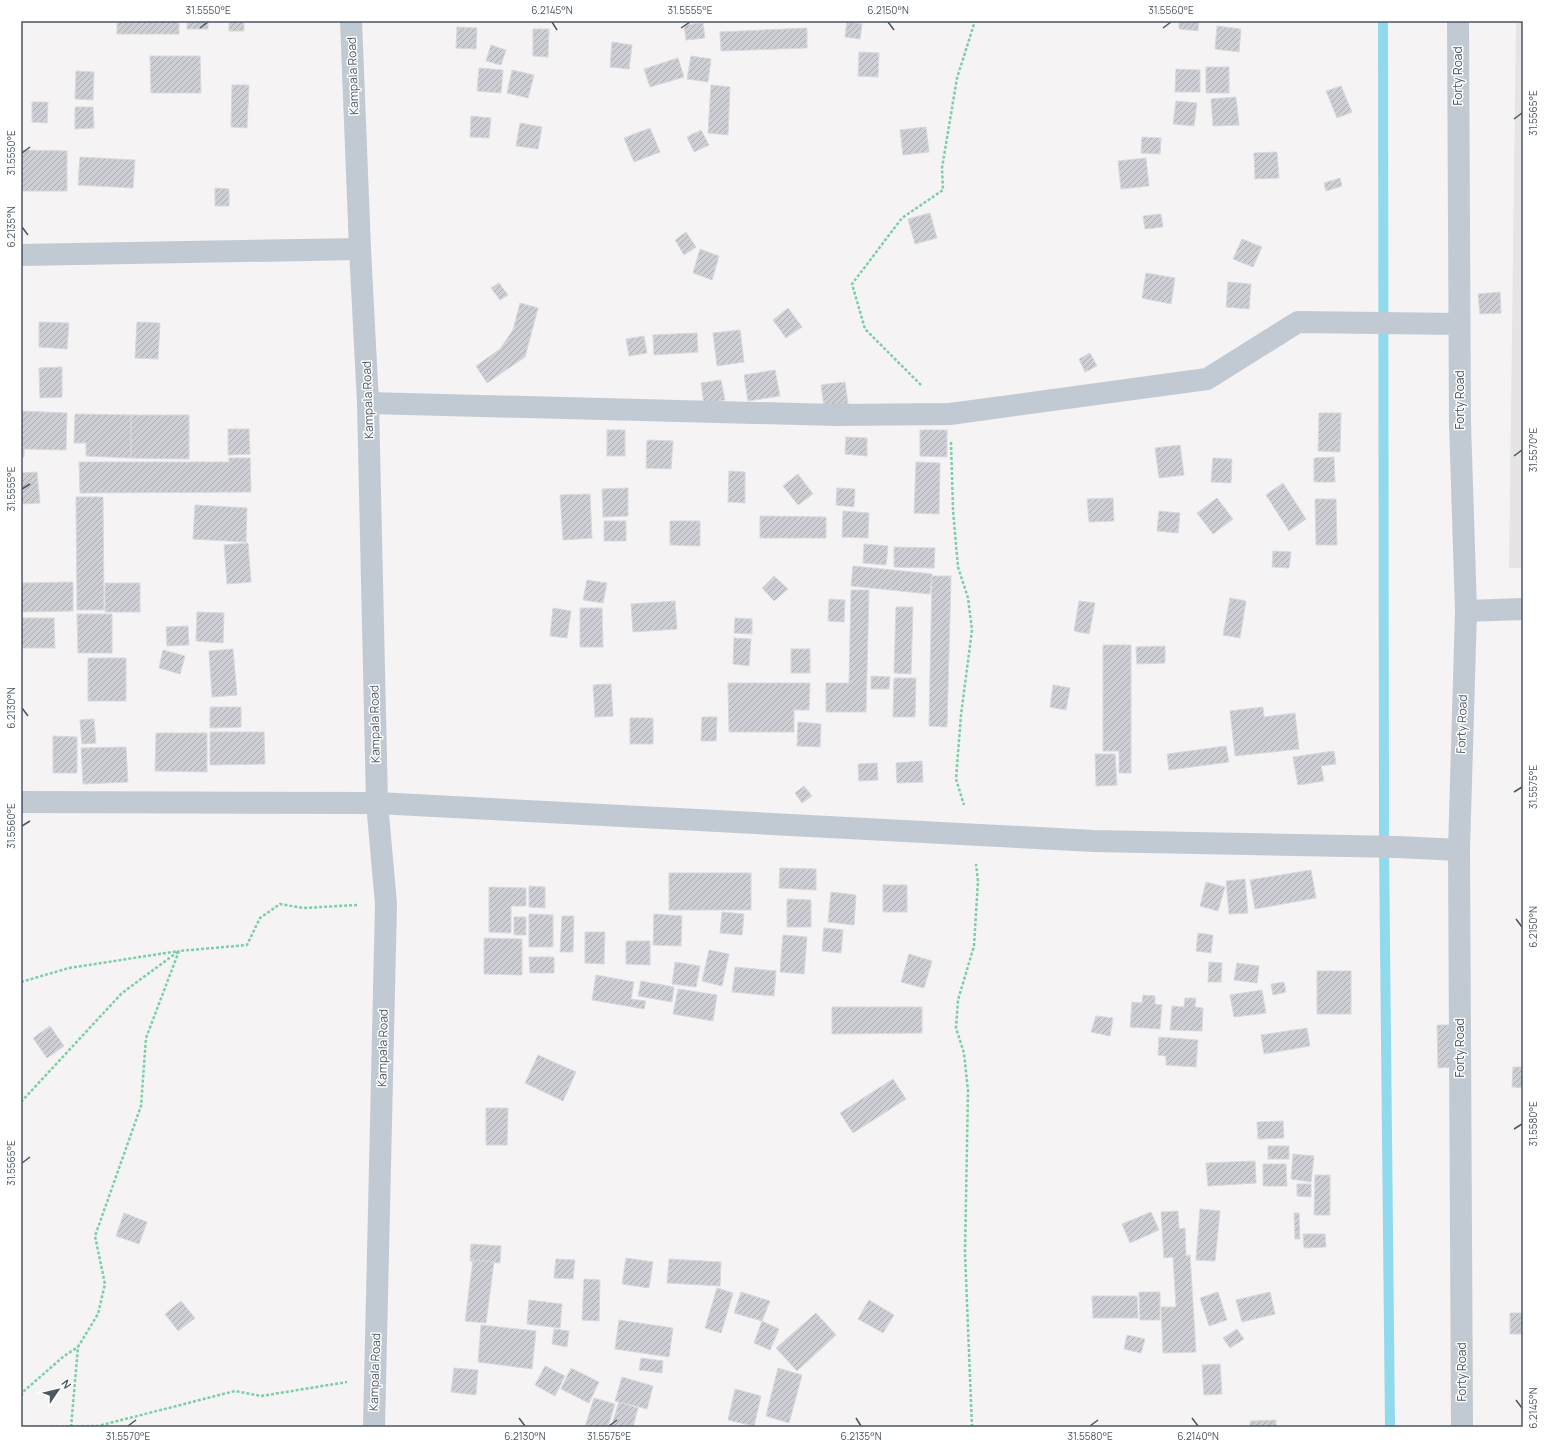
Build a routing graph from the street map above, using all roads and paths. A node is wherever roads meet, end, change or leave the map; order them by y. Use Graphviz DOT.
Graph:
graph roads {
  1 [pos="351,21"];
  2 [pos="975,21"];
  3 [pos="1458,21"];
  4 [pos="360,249"];
  5 [pos="21,255"];
  6 [pos="1459,324"];
  7 [pos="368,403"];
  8 [pos="950,414"];
  9 [pos="1523,609"];
  10 [pos="1466,611"];
  11 [pos="21,802"];
  12 [pos="377,803"];
  13 [pos="974,835"];
  14 [pos="1459,850"];
  15 [pos="386,904"];
  16 [pos="179,951"];
  17 [pos="21,982"];
  18 [pos="21,1102"];
  19 [pos="78,1347"];
  20 [pos="376,1377"];
  21 [pos="21,1396"];
  22 [pos="71,1426"];
  23 [pos="21,1427"];
  24 [pos="374,1427"];
  25 [pos="972,1427"];
  26 [pos="1462,1427"];
  1 -- 4 [label="street, Kampala Road"];
  2 -- 8 [label="path"];
  3 -- 6 [label="street, Forty Road"];
  4 -- 5 [label="street"];
  4 -- 7 [label="street, Kampala Road"];
  6 -- 8 [label="street"];
  6 -- 10 [label="street, Forty Road"];
  7 -- 8 [label="street"];
  7 -- 12 [label="street, Kampala Road"];
  8 -- 13 [label="path"];
  9 -- 10 [label="street"];
  10 -- 14 [label="street, Forty Road"];
  11 -- 12 [label="street"];
  12 -- 13 [label="street"];
  12 -- 15 [label="street, Kampala Road"];
  13 -- 14 [label="street"];
  13 -- 25 [label="path"];
  14 -- 26 [label="street, Forty Road"];
  15 -- 16 [label="path"];
  15 -- 20 [label="street, Kampala Road"];
  16 -- 17 [label="path"];
  16 -- 18 [label="path"];
  16 -- 19 [label="path"];
  19 -- 21 [label="path"];
  19 -- 22 [label="path"];
  20 -- 22 [label="path"];
  20 -- 24 [label="street, Kampala Road"];
  22 -- 23 [label="path"];
}
